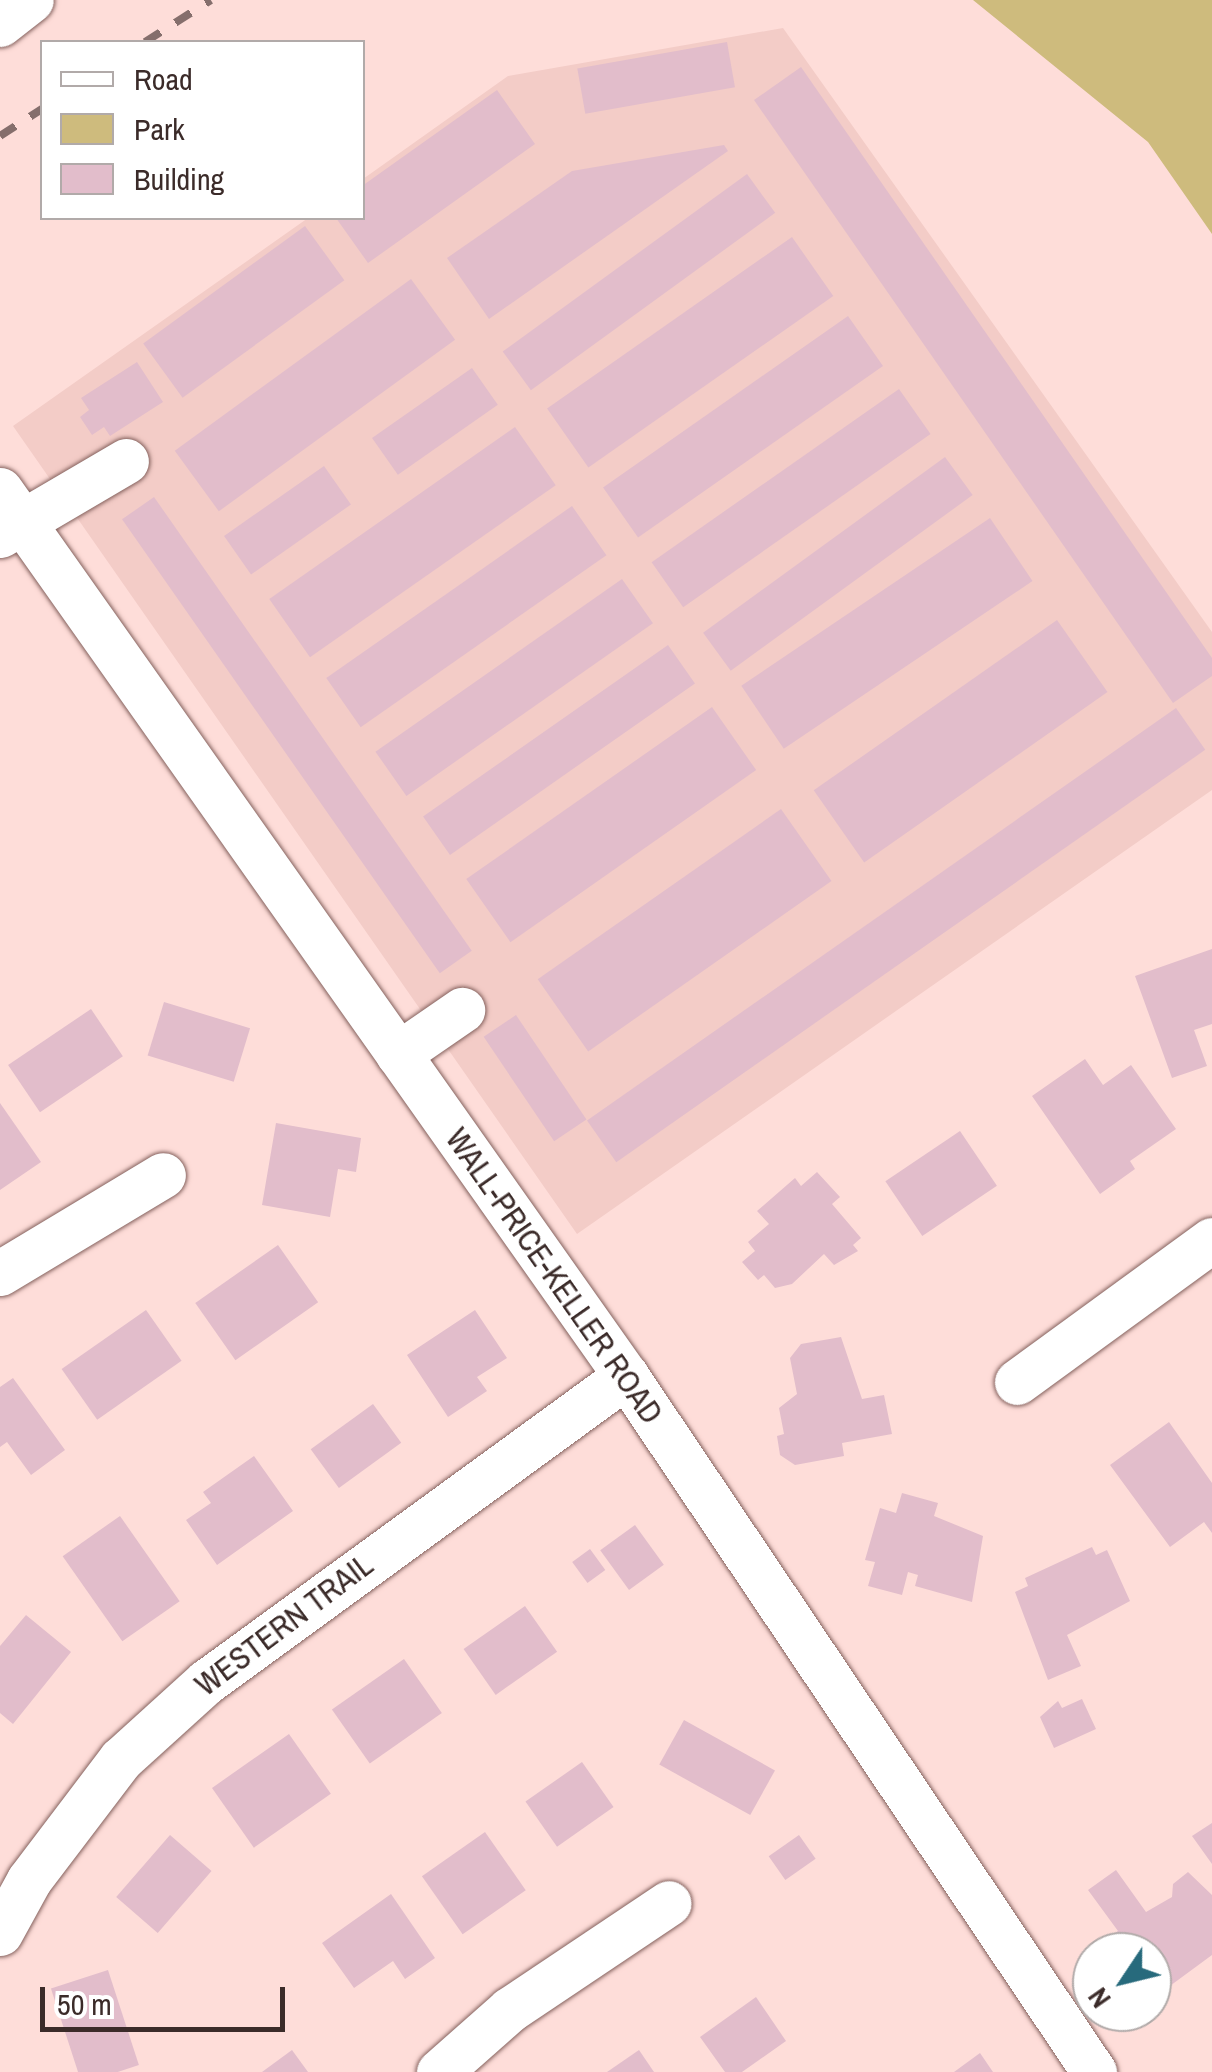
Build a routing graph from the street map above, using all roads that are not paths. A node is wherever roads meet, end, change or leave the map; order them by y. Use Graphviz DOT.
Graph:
graph roads {
  1 [pos="31,0"];
  2 [pos="0,24"];
  3 [pos="126,461"];
  4 [pos="7,515"];
  5 [pos="462,1010"];
  6 [pos="398,1054"];
  7 [pos="163,1176"];
  8 [pos="1212,1240"];
  9 [pos="0,1273"];
  10 [pos="626,1376"];
  11 [pos="1017,1382"];
  12 [pos="669,1903"];
  13 [pos="0,1933"];
  14 [pos="440,2072"];
  15 [pos="1094,2072"];
  1 -- 2 [label="street"];
  3 -- 4 [label="street"];
  4 -- 6 [label="street, WALL-PRICE-KELLER ROAD"];
  5 -- 6 [label="street"];
  6 -- 10 [label="street, WALL-PRICE-KELLER ROAD"];
  7 -- 9 [label="street"];
  8 -- 11 [label="street"];
  10 -- 13 [label="street, WESTERN TRAIL"];
  10 -- 15 [label="street, WALL-PRICE-KELLER ROAD"];
  12 -- 14 [label="street"];
}
